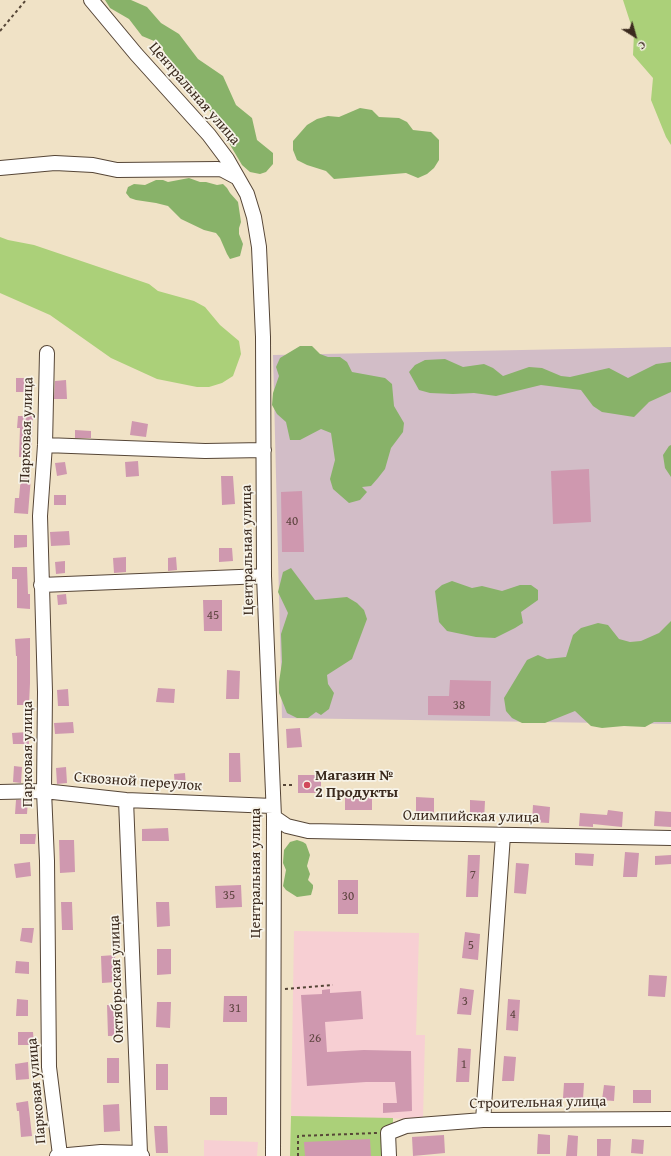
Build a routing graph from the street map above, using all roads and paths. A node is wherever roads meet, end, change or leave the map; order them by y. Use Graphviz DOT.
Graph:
graph roads {
  1 [pos="26,0"];
  2 [pos="91,0"];
  3 [pos="0,31"];
  4 [pos="0,168"];
  5 [pos="238,178"];
  6 [pos="47,353"];
  7 [pos="45,445"];
  8 [pos="264,450"];
  9 [pos="264,576"];
  10 [pos="41,585"];
  11 [pos="44,791"];
  12 [pos="0,792"];
  13 [pos="126,800"];
  14 [pos="273,812"];
  15 [pos="503,835"];
  16 [pos="671,838"];
  17 [pos="333,984"];
  18 [pos="274,991"];
  19 [pos="671,1119"];
  20 [pos="483,1120"];
  21 [pos="388,1133"];
  22 [pos="141,1154"];
  23 [pos="58,1156"];
  24 [pos="273,1156"];
  25 [pos="298,1156"];
  26 [pos="389,1156"];
  1 -- 3 [label="path"];
  2 -- 5 [label="street, Центральная улица"];
  4 -- 5 [label="street"];
  5 -- 8 [label="street, Центральная улица"];
  6 -- 7 [label="street, Парковая улица"];
  7 -- 8 [label="street"];
  7 -- 10 [label="street, Парковая улица"];
  8 -- 9 [label="street, Центральная улица"];
  9 -- 10 [label="street"];
  9 -- 14 [label="street, Центральная улица"];
  10 -- 11 [label="street, Парковая улица"];
  11 -- 12 [label="street, Сквозной переулок"];
  11 -- 13 [label="street, Сквозной переулок"];
  11 -- 23 [label="street, Парковая улица"];
  13 -- 14 [label="street, Сквозной переулок"];
  13 -- 22 [label="street, Октябрьская улица"];
  14 -- 15 [label="street, Олимпийская улица"];
  14 -- 18 [label="street, Центральная улица"];
  15 -- 16 [label="street, Олимпийская улица"];
  15 -- 20 [label="street"];
  17 -- 18 [label="path"];
  18 -- 24 [label="street, Центральная улица"];
  19 -- 20 [label="street, Строительная улица"];
  20 -- 21 [label="street, Строительная улица"];
  21 -- 25 [label="path"];
  21 -- 26 [label="street"];
  22 -- 23 [label="street"];
}
